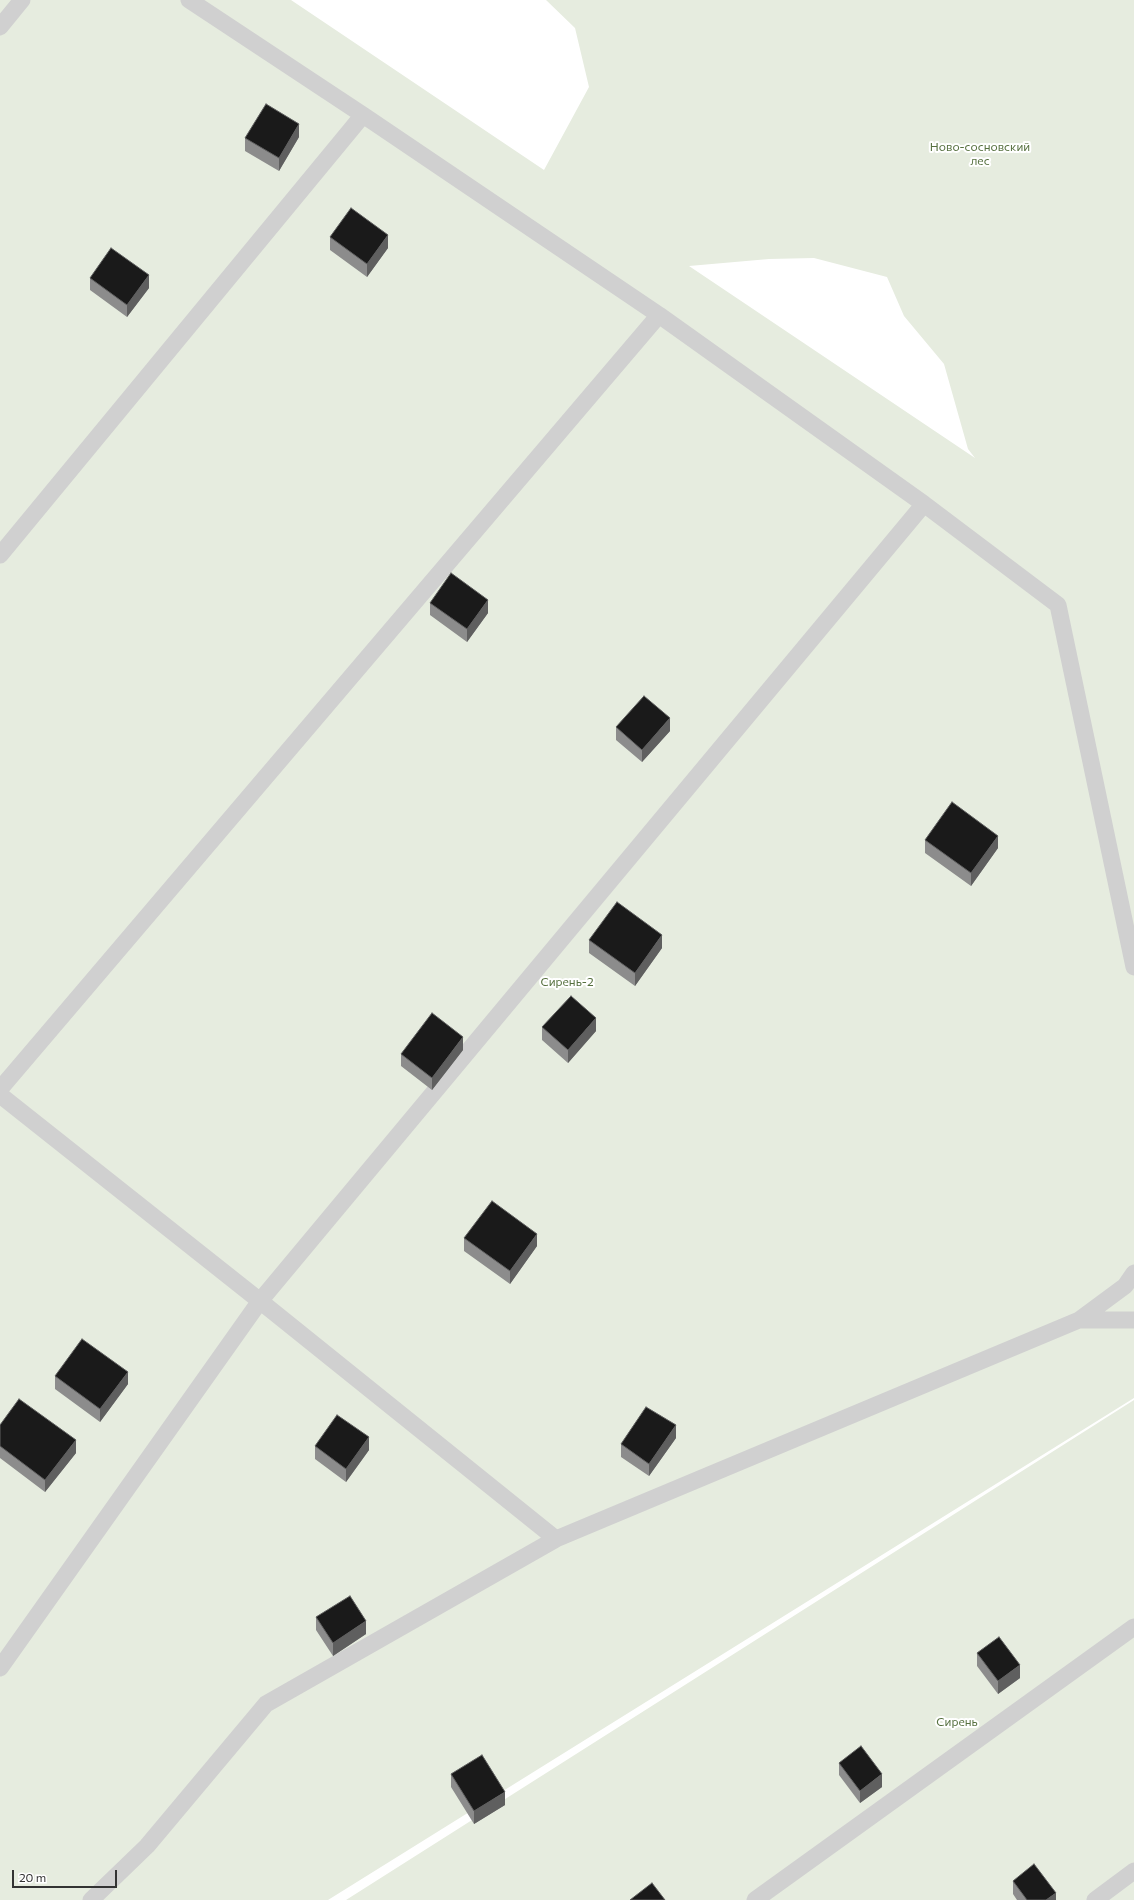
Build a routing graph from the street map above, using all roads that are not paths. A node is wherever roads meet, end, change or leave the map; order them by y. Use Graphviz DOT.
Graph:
graph roads {
  1 [pos="22,0"];
  2 [pos="189,0"];
  3 [pos="0,27"];
  4 [pos="363,114"];
  5 [pos="659,315"];
  6 [pos="924,504"];
  7 [pos="0,555"];
  8 [pos="1134,968"];
  9 [pos="0,1088"];
  10 [pos="0,1095"];
  11 [pos="1134,1274"];
  12 [pos="260,1301"];
  13 [pos="1079,1320"];
  14 [pos="1134,1320"];
  15 [pos="556,1539"];
  16 [pos="1134,1627"];
  17 [pos="0,1668"];
  18 [pos="1134,1872"];
  19 [pos="91,1900"];
  20 [pos="755,1900"];
  21 [pos="1095,1900"];
  1 -- 3 [label="lane"];
  2 -- 4 [label="lane"];
  4 -- 5 [label="lane"];
  4 -- 7 [label="lane"];
  5 -- 6 [label="lane"];
  5 -- 9 [label="lane"];
  6 -- 8 [label="lane"];
  6 -- 12 [label="lane"];
  10 -- 12 [label="lane"];
  11 -- 13 [label="lane"];
  12 -- 15 [label="lane"];
  12 -- 17 [label="lane"];
  13 -- 14 [label="lane"];
  13 -- 15 [label="lane"];
  15 -- 19 [label="lane"];
  16 -- 20 [label="lane"];
  18 -- 21 [label="lane"];
}
